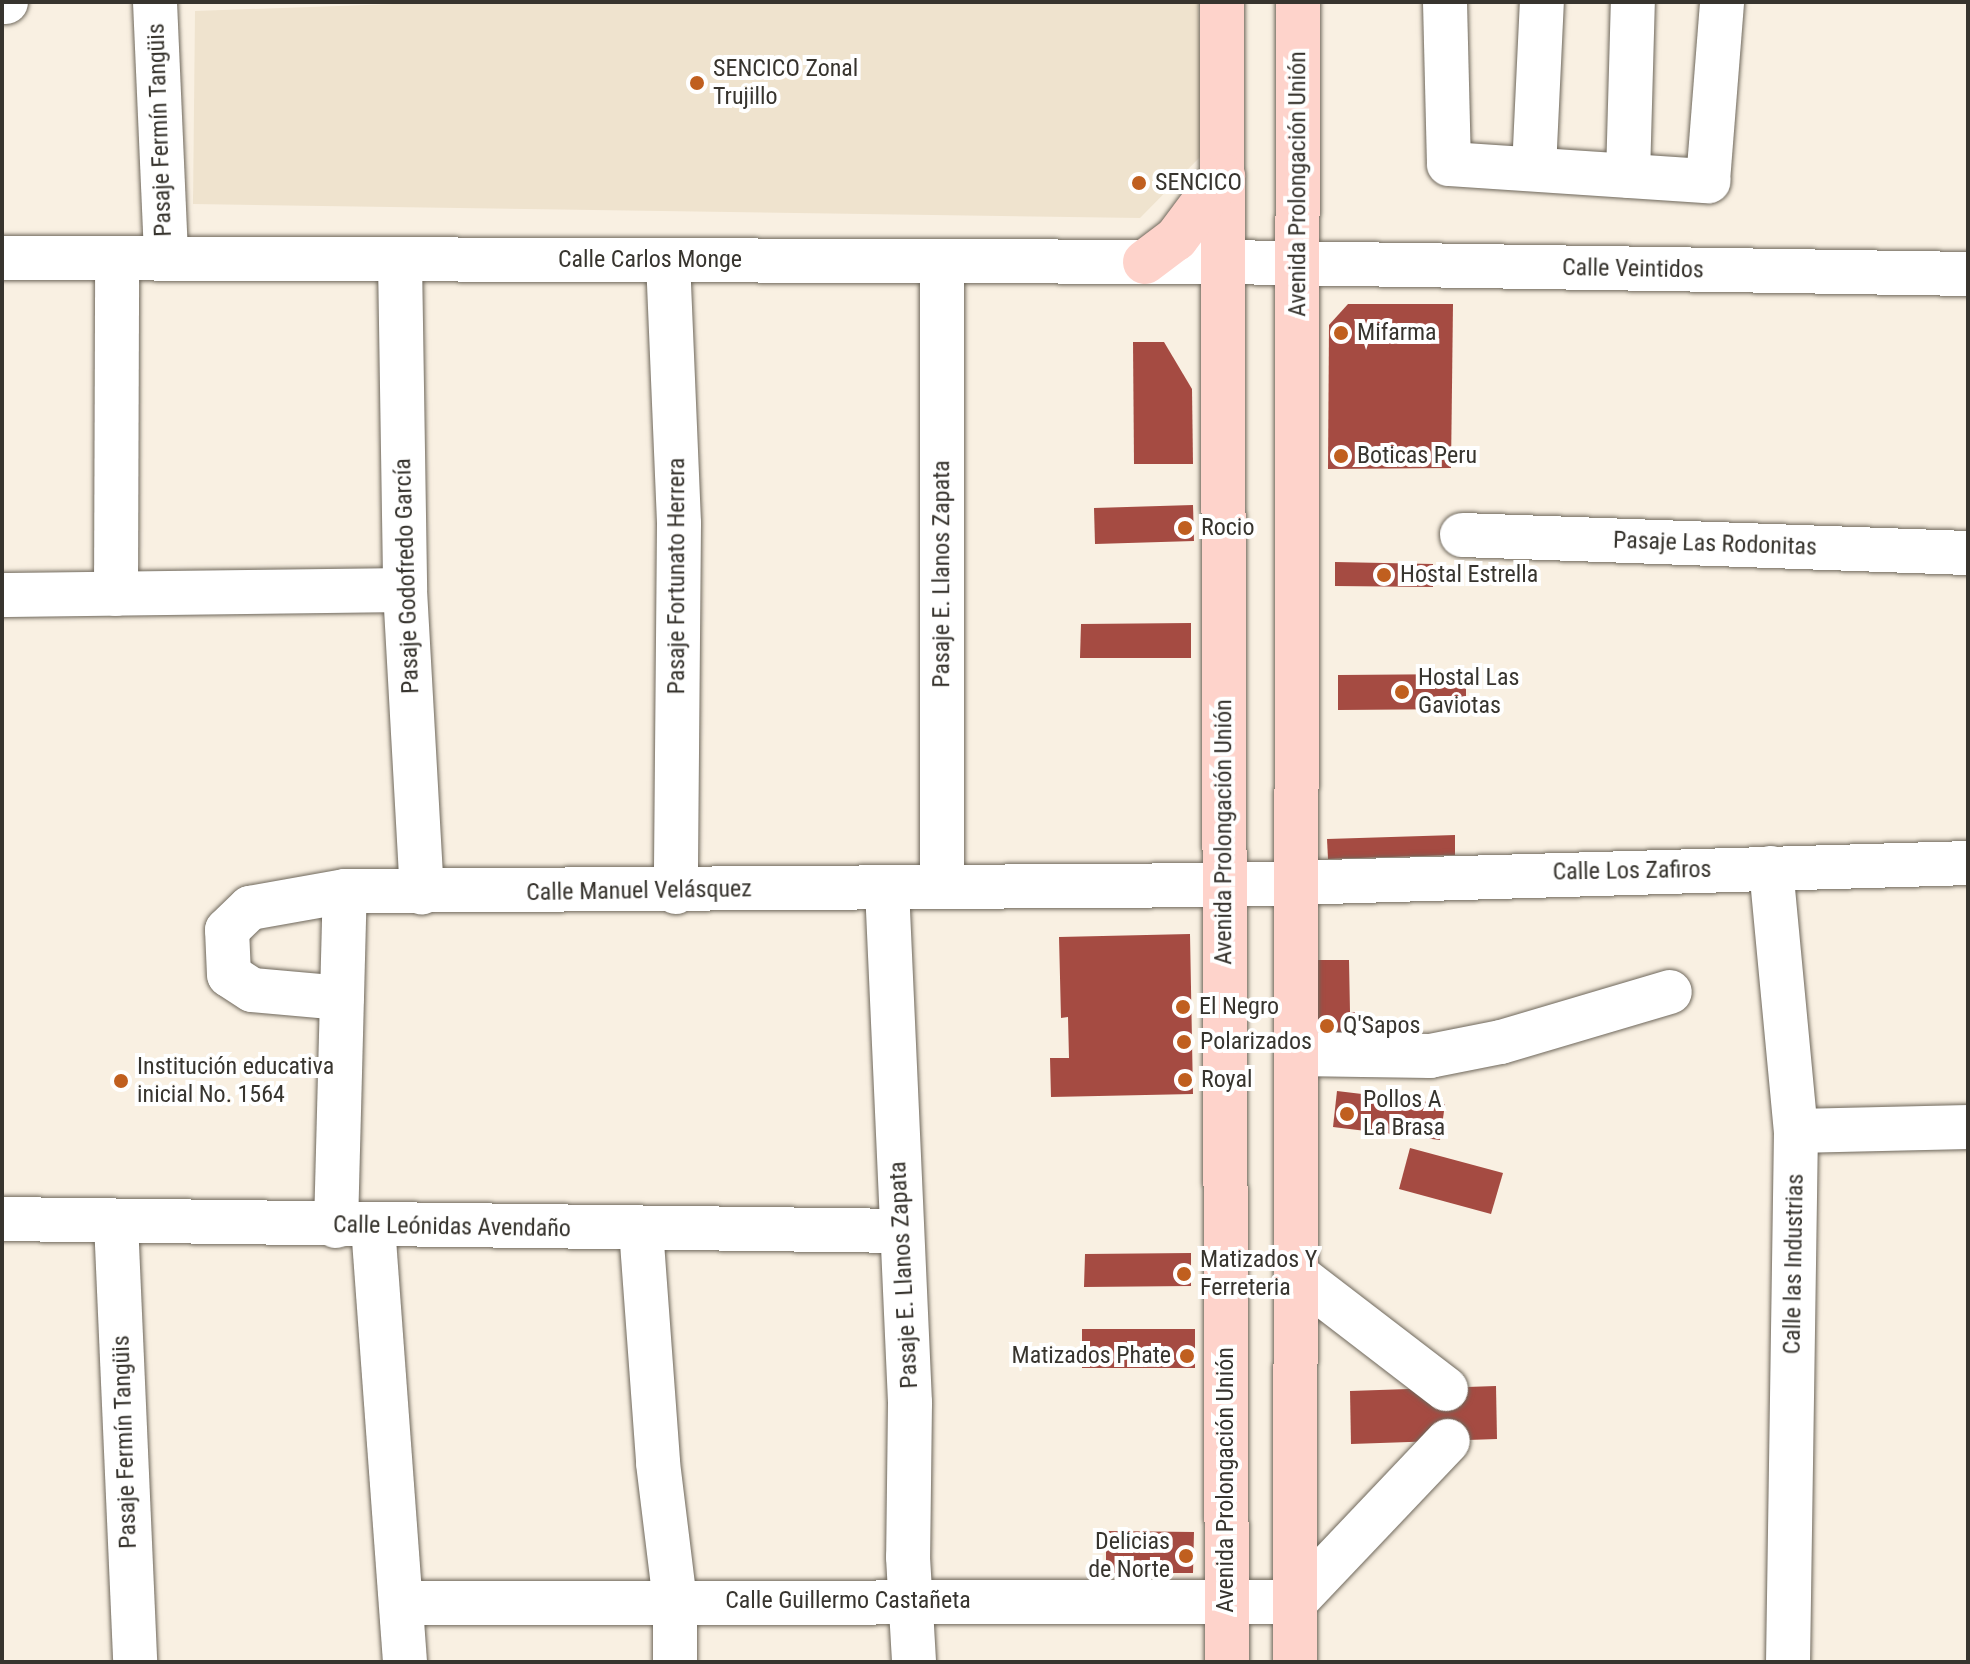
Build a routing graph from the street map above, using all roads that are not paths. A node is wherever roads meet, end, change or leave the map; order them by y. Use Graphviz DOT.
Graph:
graph roads {
  1 [pos="155,2"];
  2 [pos="1222,2"];
  3 [pos="1298,2"];
  4 [pos="1445,2"];
  5 [pos="1542,2"];
  6 [pos="1633,2"];
  7 [pos="1722,2"];
  8 [pos="1534,169"];
  9 [pos="1223,176"];
  10 [pos="1628,176"];
  11 [pos="2,258"];
  12 [pos="117,258"];
  13 [pos="166,258"];
  14 [pos="400,260"];
  15 [pos="668,260"];
  16 [pos="942,261"];
  17 [pos="1145,262"];
  18 [pos="1223,262"];
  19 [pos="1297,264"];
  20 [pos="1968,274"];
  21 [pos="1462,535"];
  22 [pos="1968,553"];
  23 [pos="405,590"];
  24 [pos="116,594"];
  25 [pos="2,595"];
  26 [pos="1968,863"];
  27 [pos="1771,868"];
  28 [pos="1296,879"];
  29 [pos="1224,885"];
  30 [pos="942,887"];
  31 [pos="887,888"];
  32 [pos="345,891"];
  33 [pos="676,892"];
  34 [pos="422,893"];
  35 [pos="1670,992"];
  36 [pos="342,998"];
  37 [pos="1296,1054"];
  38 [pos="1968,1127"];
  39 [pos="1796,1131"];
  40 [pos="2,1219"];
  41 [pos="116,1222"];
  42 [pos="355,1226"];
  43 [pos="641,1229"];
  44 [pos="902,1231"];
  45 [pos="1296,1274"];
  46 [pos="1446,1389"];
  47 [pos="1448,1441"];
  48 [pos="910,1600"];
  49 [pos="675,1602"];
  50 [pos="1295,1602"];
  51 [pos="402,1603"];
  52 [pos="1226,1603"];
  53 [pos="135,1662"];
  54 [pos="405,1662"];
  55 [pos="675,1662"];
  56 [pos="914,1662"];
  57 [pos="1227,1662"];
  58 [pos="1295,1662"];
  59 [pos="1788,1662"];
  1 -- 13 [label="street, Pasaje Fermín Tangüis"];
  2 -- 9 [label="main road, Avenida Prolongación Unión"];
  3 -- 19 [label="main road, Avenida Prolongación Unión"];
  4 -- 8 [label="street"];
  5 -- 8 [label="street"];
  6 -- 10 [label="street"];
  7 -- 10 [label="street"];
  8 -- 10 [label="street"];
  9 -- 17 [label="main road"];
  9 -- 18 [label="main road, Avenida Prolongación Unión"];
  11 -- 12 [label="street, Calle Carlos Monge"];
  12 -- 13 [label="street, Calle Carlos Monge"];
  12 -- 24 [label="street"];
  13 -- 14 [label="street, Calle Carlos Monge"];
  14 -- 15 [label="street, Calle Carlos Monge"];
  14 -- 23 [label="street, Pasaje Godofredo García"];
  15 -- 16 [label="street, Calle Carlos Monge"];
  15 -- 33 [label="street, Pasaje Fortunato Herrera"];
  16 -- 17 [label="street, Calle Carlos Monge"];
  16 -- 30 [label="street, Pasaje E. Llanos Zapata"];
  17 -- 18 [label="street, Calle Carlos Monge"];
  18 -- 19 [label="street, Calle Carlos Monge"];
  18 -- 29 [label="main road, Avenida Prolongación Unión"];
  19 -- 20 [label="street, Calle Veintidos"];
  19 -- 28 [label="main road, Avenida Prolongación Unión"];
  21 -- 22 [label="street, Pasaje Las Rodonitas"];
  23 -- 24 [label="street"];
  23 -- 34 [label="street, Pasaje Godofredo García"];
  24 -- 25 [label="street"];
  26 -- 27 [label="street, Calle Los Zafiros"];
  27 -- 28 [label="street, Calle Los Zafiros"];
  27 -- 39 [label="street, Calle las Industrias"];
  28 -- 29 [label="street, Calle Los Zafiros"];
  28 -- 37 [label="main road, Avenida Prolongación Unión"];
  29 -- 30 [label="street, Calle Manuel Velásquez"];
  29 -- 52 [label="main road, Avenida Prolongación Unión"];
  30 -- 31 [label="street, Calle Manuel Velásquez"];
  31 -- 33 [label="street, Calle Manuel Velásquez"];
  31 -- 44 [label="street, Pasaje E. Llanos Zapata"];
  32 -- 34 [label="street, Calle Manuel Velásquez"];
  32 -- 36 [label="street"];
  32 -- 36 [label="street, Calle Manuel Velásquez"];
  33 -- 34 [label="street, Calle Manuel Velásquez"];
  35 -- 37 [label="street"];
  36 -- 42 [label="street"];
  37 -- 45 [label="main road, Avenida Prolongación Unión"];
  38 -- 39 [label="street"];
  39 -- 59 [label="street, Calle las Industrias"];
  40 -- 41 [label="street, Calle Leónidas Avendaño"];
  41 -- 42 [label="street, Calle Leónidas Avendaño"];
  41 -- 53 [label="street, Pasaje Fermín Tangüis"];
  42 -- 43 [label="street, Calle Leónidas Avendaño"];
  42 -- 51 [label="street"];
  43 -- 44 [label="street, Calle Leónidas Avendaño"];
  43 -- 49 [label="street"];
  44 -- 48 [label="street, Pasaje E. Llanos Zapata"];
  45 -- 46 [label="street"];
  45 -- 50 [label="main road, Avenida Prolongación Unión"];
  47 -- 50 [label="street"];
  48 -- 49 [label="street, Calle Guillermo Castañeta"];
  48 -- 52 [label="street, Calle Guillermo Castañeta"];
  48 -- 56 [label="street, Pasaje E. Llanos Zapata"];
  49 -- 51 [label="street, Calle Guillermo Castañeta"];
  49 -- 55 [label="street"];
  50 -- 52 [label="street, Calle Guillermo Castañeta"];
  50 -- 58 [label="main road, Avenida Prolongación Unión"];
  51 -- 54 [label="street"];
  52 -- 57 [label="main road, Avenida Prolongación Unión"];
}
